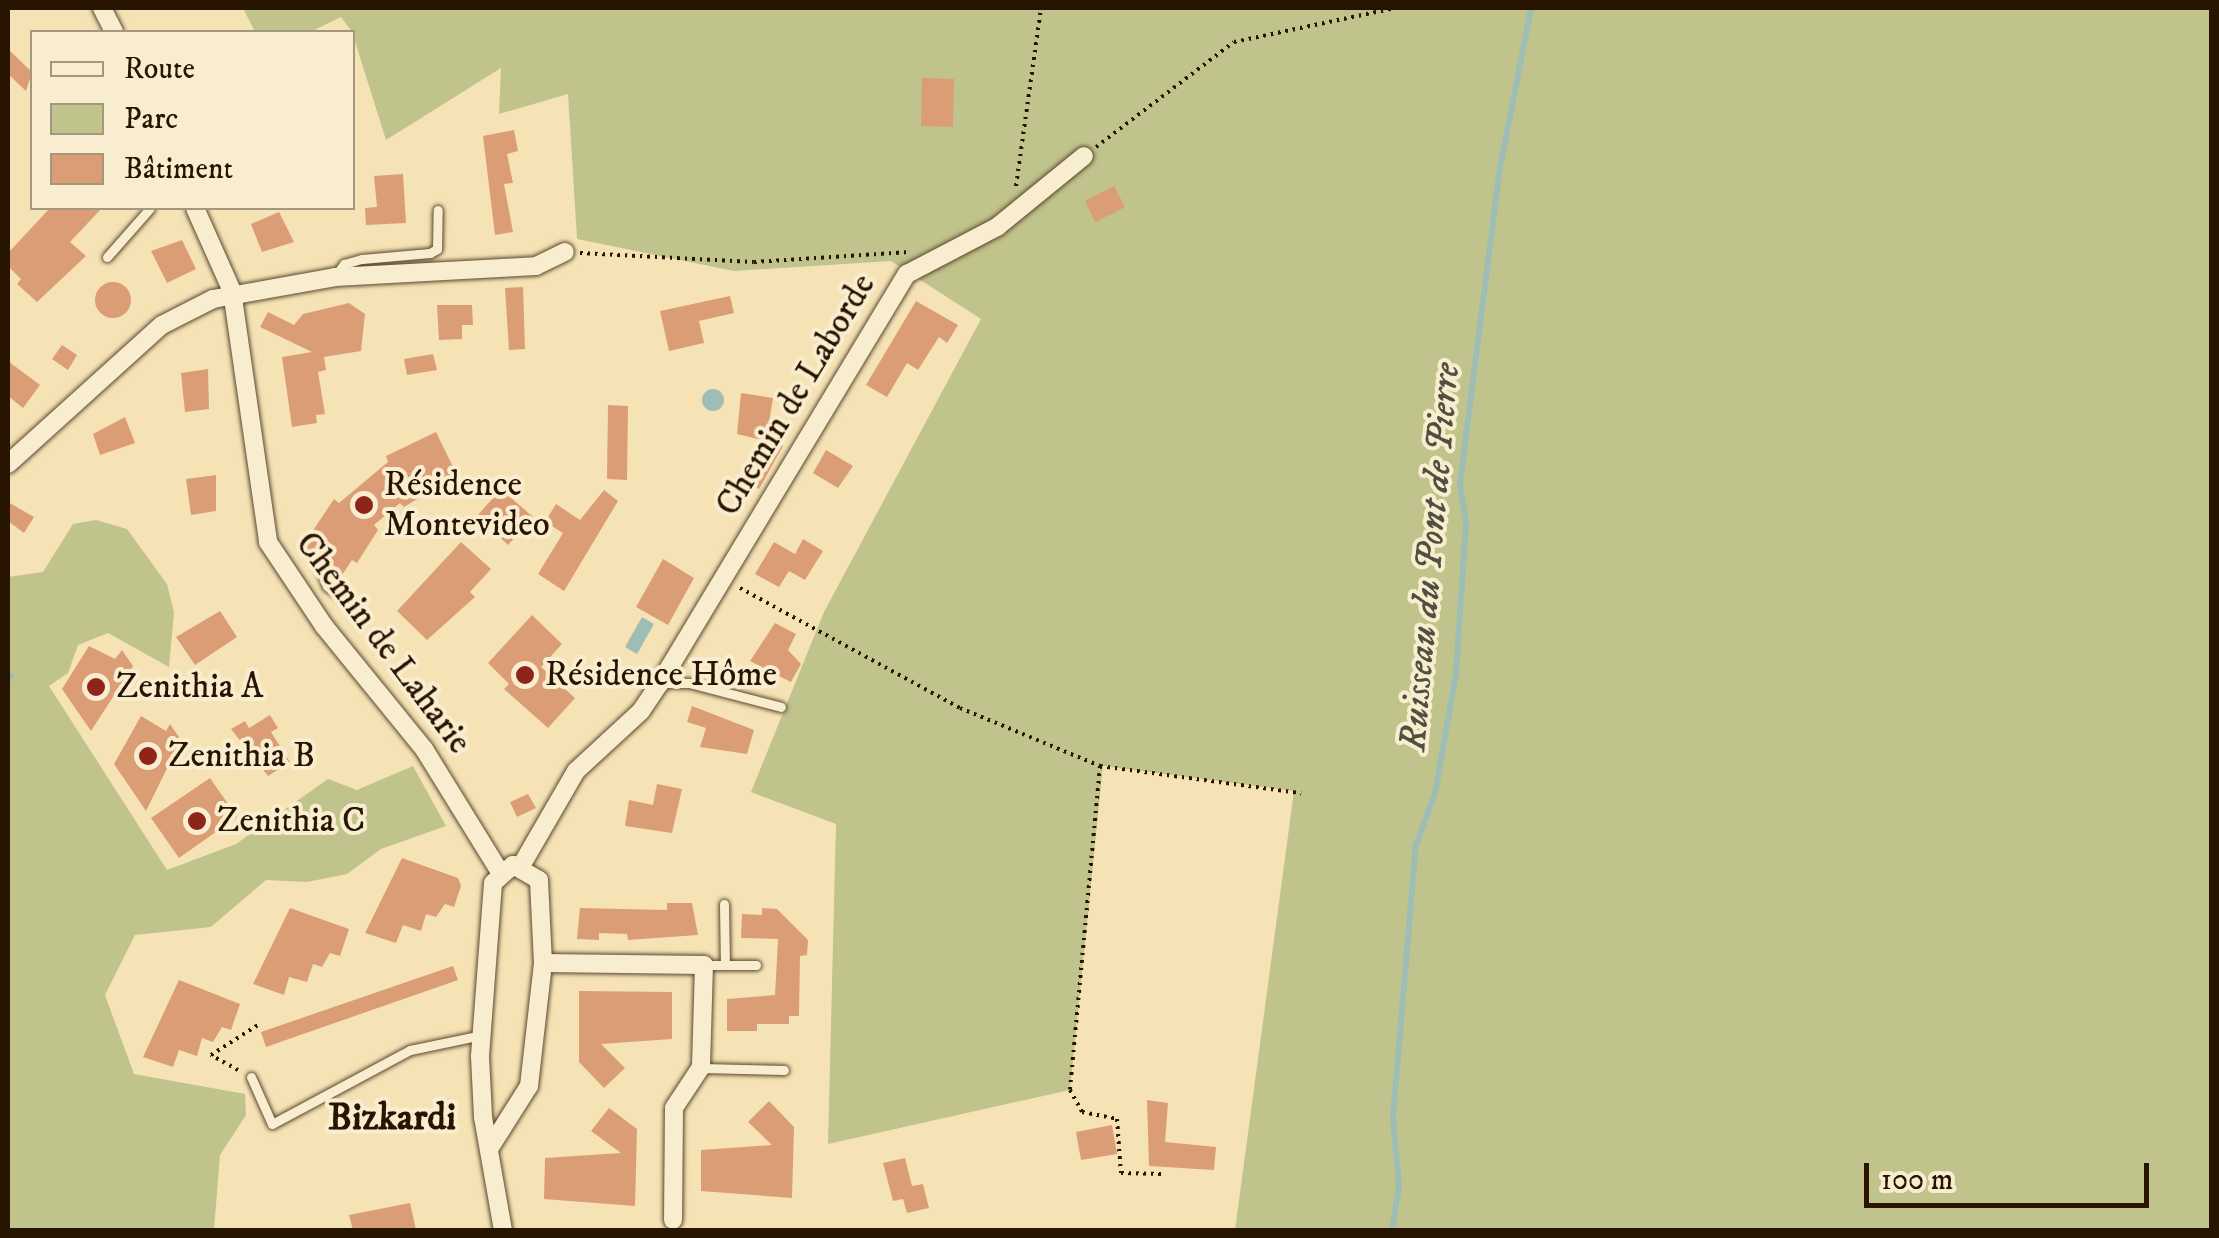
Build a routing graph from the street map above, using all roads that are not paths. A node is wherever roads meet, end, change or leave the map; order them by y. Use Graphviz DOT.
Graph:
graph roads {
  1 [pos="1084,156"];
  2 [pos="148,210"];
  3 [pos="197,210"];
  4 [pos="438,210"];
  5 [pos="565,252"];
  6 [pos="107,256"];
  7 [pos="335,277"];
  8 [pos="232,291"];
  9 [pos="8,464"];
  10 [pos="320,566"];
  11 [pos="344,597"];
  12 [pos="660,683"];
  13 [pos="781,707"];
  14 [pos="521,866"];
  15 [pos="500,872"];
  16 [pos="724,904"];
  17 [pos="543,962"];
  18 [pos="704,965"];
  19 [pos="725,965"];
  20 [pos="756,965"];
  21 [pos="482,1035"];
  22 [pos="701,1068"];
  23 [pos="784,1070"];
  24 [pos="251,1076"];
  25 [pos="482,1080"];
  26 [pos="522,1094"];
  27 [pos="491,1146"];
  28 [pos="673,1220"];
  29 [pos="503,1230"];
  1 -- 12 [label="street, Chemin de Laborde"];
  2 -- 6 [label="lane"];
  3 -- 8 [label="street, Chemin de Laharie"];
  4 -- 7 [label="lane"];
  5 -- 7 [label="street"];
  7 -- 8 [label="street"];
  8 -- 9 [label="street"];
  8 -- 15 [label="street, Chemin de Laharie"];
  10 -- 11 [label="lane"];
  12 -- 13 [label="lane"];
  12 -- 14 [label="street, Chemin de Laborde"];
  14 -- 15 [label="street"];
  14 -- 17 [label="street"];
  15 -- 21 [label="street"];
  16 -- 19 [label="lane"];
  17 -- 18 [label="street"];
  17 -- 26 [label="street"];
  18 -- 19 [label="lane"];
  18 -- 22 [label="street"];
  19 -- 20 [label="lane"];
  21 -- 24 [label="lane"];
  21 -- 25 [label="street"];
  22 -- 23 [label="lane"];
  22 -- 28 [label="street"];
  25 -- 26 [label="street"];
  25 -- 27 [label="street"];
  26 -- 27 [label="street"];
  27 -- 29 [label="street"];
}
